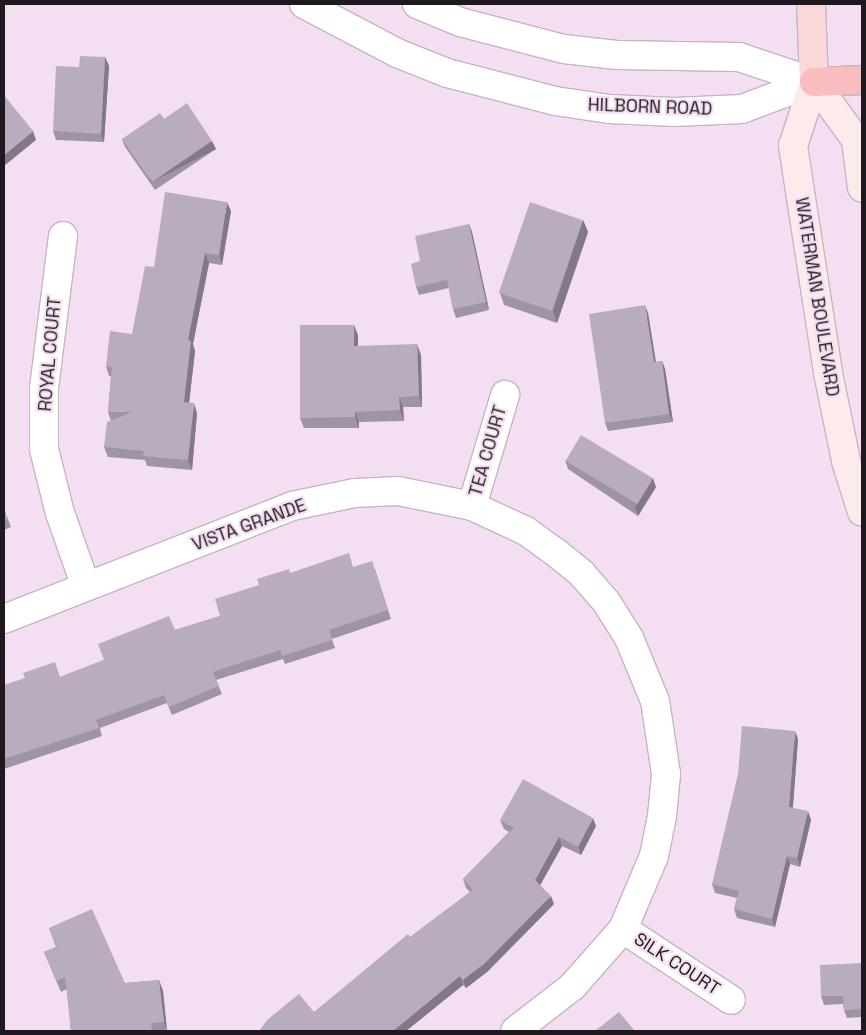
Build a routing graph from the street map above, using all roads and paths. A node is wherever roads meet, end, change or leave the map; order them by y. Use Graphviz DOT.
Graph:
graph roads {
  1 [pos="304,4"];
  2 [pos="417,4"];
  3 [pos="811,4"];
  4 [pos="862,80"];
  5 [pos="814,82"];
  6 [pos="862,188"];
  7 [pos="64,236"];
  8 [pos="505,395"];
  9 [pos="472,506"];
  10 [pos="862,512"];
  11 [pos="86,587"];
  12 [pos="4,619"];
  13 [pos="623,929"];
  14 [pos="731,1000"];
  15 [pos="515,1031"];
  1 -- 5 [label="street, HILBORN ROAD"];
  2 -- 5 [label="street"];
  3 -- 5 [label="main road, WATERMAN BOULEVARD"];
  4 -- 5 [label="highway"];
  5 -- 6 [label="main road"];
  5 -- 10 [label="main road, WATERMAN BOULEVARD"];
  7 -- 11 [label="street, ROYAL COURT"];
  8 -- 9 [label="street, TEA COURT"];
  9 -- 11 [label="street, VISTA GRANDE"];
  9 -- 13 [label="street, VISTA GRANDE"];
  11 -- 12 [label="street, VISTA GRANDE"];
  13 -- 14 [label="street, SILK COURT"];
  13 -- 15 [label="street, VISTA GRANDE"];
}
